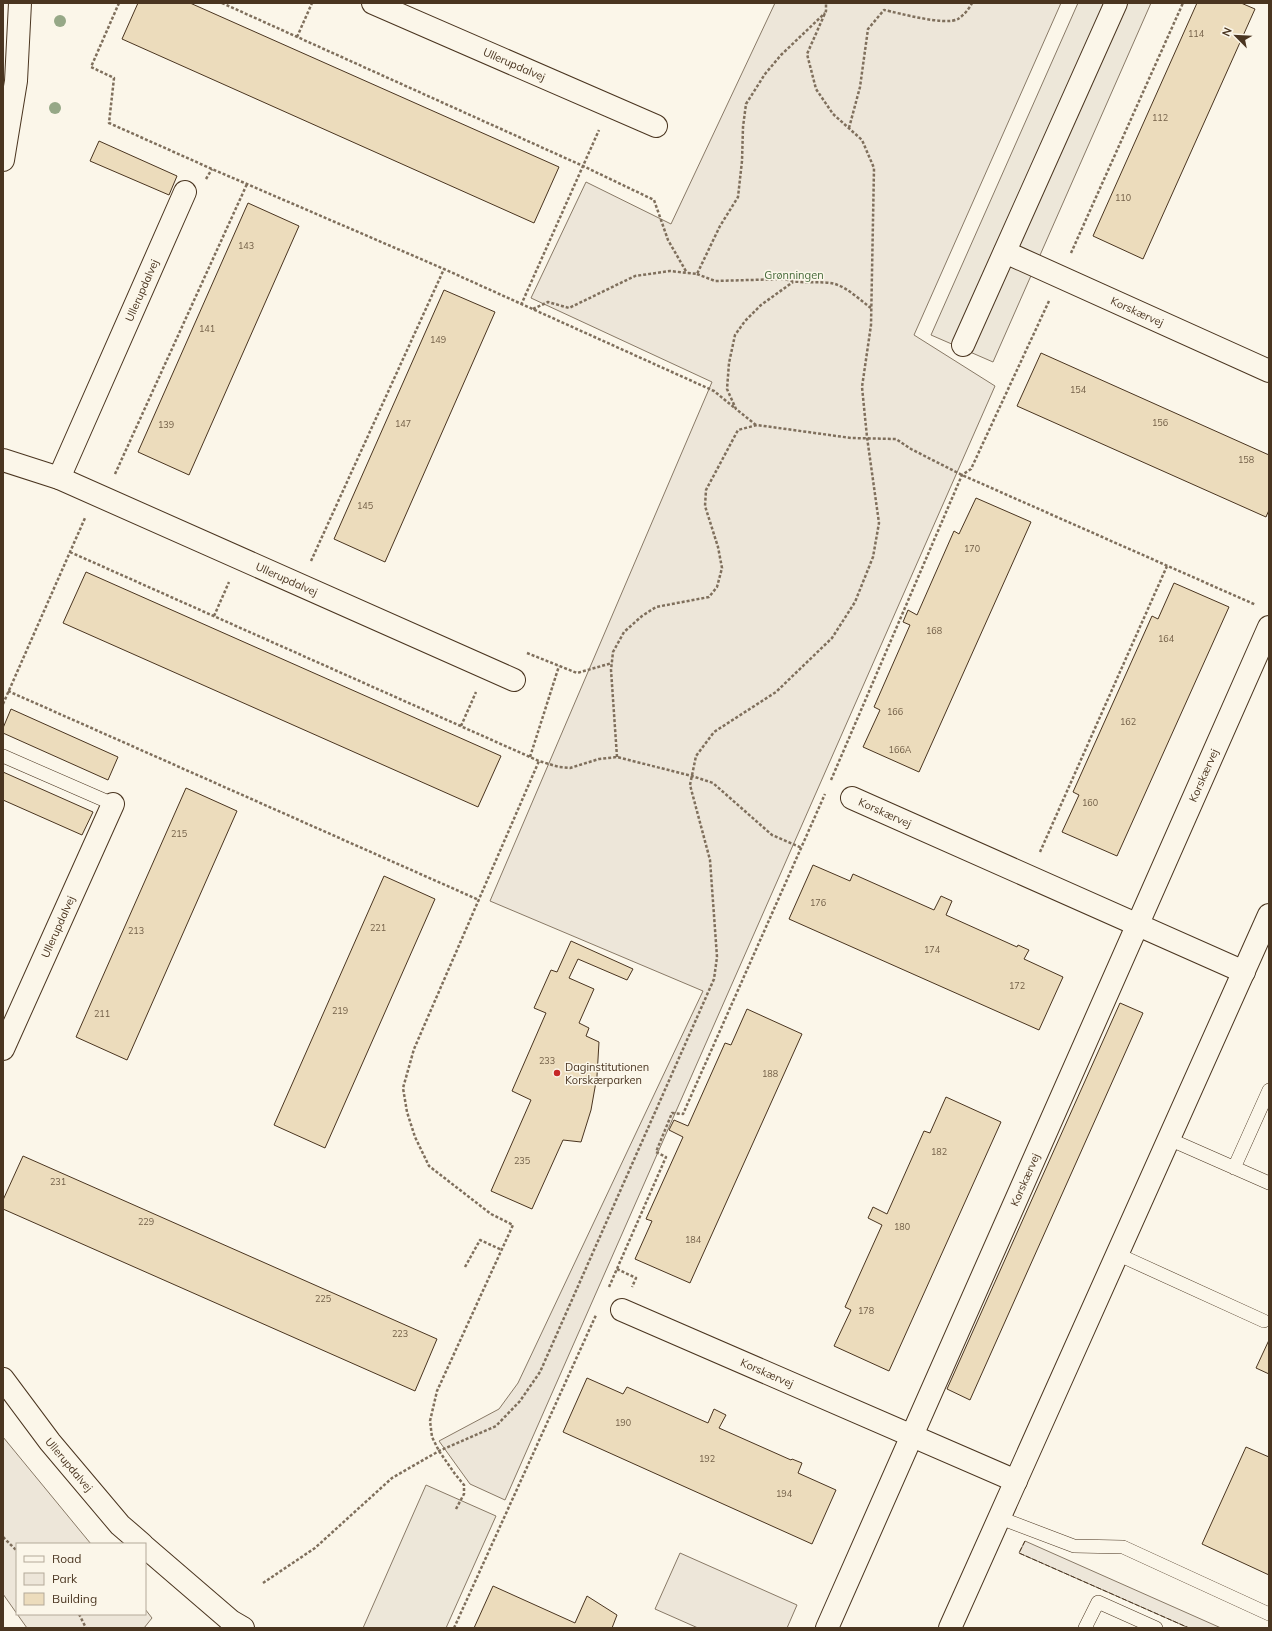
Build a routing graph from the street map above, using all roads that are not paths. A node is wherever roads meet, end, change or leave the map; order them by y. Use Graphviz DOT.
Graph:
graph roads {
  1 [pos="20,3"];
  2 [pos="373,3"];
  3 [pos="1116,3"];
  4 [pos="656,126"];
  5 [pos="3,160"];
  6 [pos="185,192"];
  7 [pos="1005,252"];
  8 [pos="963,345"];
  9 [pos="1269,371"];
  10 [pos="3,460"];
  11 [pos="59,478"];
  12 [pos="1266,618"];
  13 [pos="514,680"];
  14 [pos="3,756"];
  15 [pos="852,798"];
  16 [pos="113,804"];
  17 [pos="1269,915"];
  18 [pos="1138,925"];
  19 [pos="1244,972"];
  20 [pos="3,1049"];
  21 [pos="1269,1090"];
  22 [pos="1169,1139"];
  23 [pos="1234,1168"];
  24 [pos="1269,1183"];
  25 [pos="1117,1254"];
  26 [pos="622,1310"];
  27 [pos="1264,1322"];
  28 [pos="3,1379"];
  29 [pos="912,1436"];
  30 [pos="1016,1481"];
  31 [pos="1000,1518"];
  32 [pos="141,1543"];
  33 [pos="146,1548"];
  34 [pos="1269,1614"];
  35 [pos="243,1628"];
  36 [pos="827,1628"];
  37 [pos="950,1628"];
  38 [pos="1085,1628"];
  39 [pos="1156,1628"];
  1 -- 5 [label="street"];
  2 -- 4 [label="street, Ullerupdalvej"];
  3 -- 7 [label="street"];
  6 -- 11 [label="street, Ullerupdalvej"];
  7 -- 8 [label="street"];
  7 -- 9 [label="street, Korskærvej"];
  10 -- 11 [label="street, Ullerupdalvej"];
  11 -- 13 [label="street, Ullerupdalvej"];
  12 -- 18 [label="street, Korskærvej"];
  14 -- 16 [label="lane"];
  15 -- 18 [label="street, Korskærvej"];
  16 -- 20 [label="street, Ullerupdalvej"];
  17 -- 19 [label="street"];
  18 -- 19 [label="street, Korskærvej"];
  18 -- 29 [label="street, Korskærvej"];
  19 -- 22 [label="street"];
  21 -- 23 [label="lane"];
  22 -- 23 [label="lane"];
  22 -- 25 [label="street"];
  23 -- 24 [label="lane"];
  25 -- 27 [label="lane"];
  25 -- 30 [label="street"];
  26 -- 29 [label="street, Korskærvej"];
  28 -- 32 [label="street, Ullerupdalvej"];
  29 -- 30 [label="street, Korskærvej"];
  29 -- 36 [label="street, Korskærvej"];
  30 -- 31 [label="street"];
  31 -- 34 [label="lane"];
  31 -- 37 [label="street"];
  33 -- 35 [label="street"];
  38 -- 39 [label="lane"];
}
